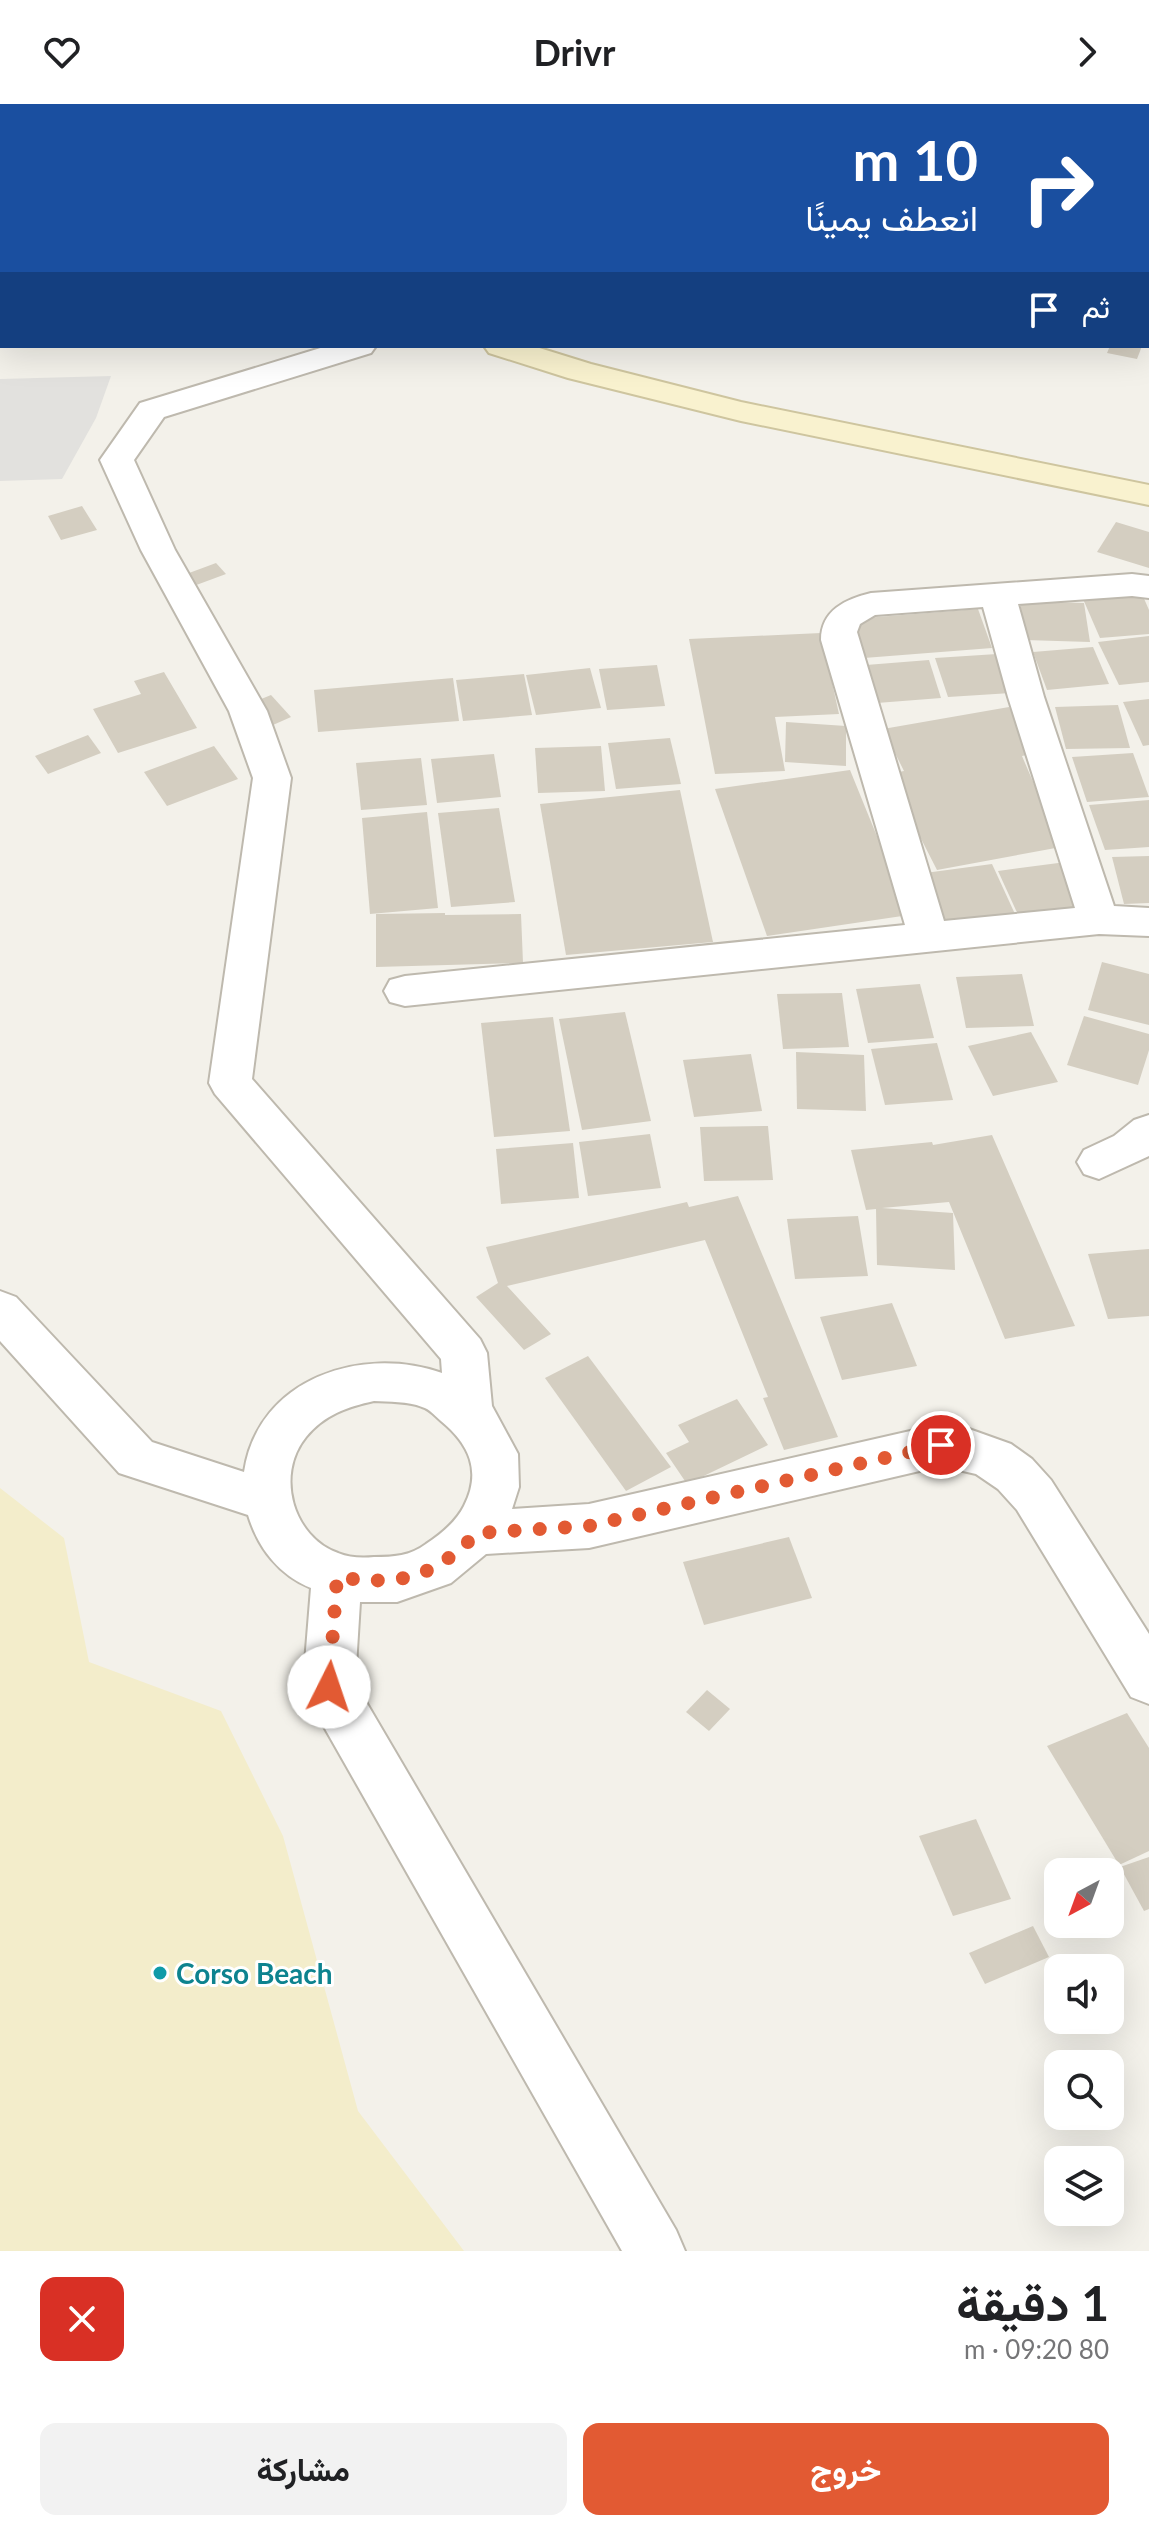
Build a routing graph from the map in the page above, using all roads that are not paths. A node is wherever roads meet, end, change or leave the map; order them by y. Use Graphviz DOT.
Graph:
graph roads {
  1 [pos="354,348"];
  2 [pos="506,348"];
  3 [pos="1149,495"];
  4 [pos="1149,587"];
  5 [pos="998,597"];
  6 [pos="1099,920"];
  7 [pos="1149,922"];
  8 [pos="929,938"];
  9 [pos="405,991"];
  10 [pos="1149,1132"];
  11 [pos="1099,1162"];
  12 [pos="0,1310"];
  13 [pos="469,1413"];
  14 [pos="266,1500"];
  15 [pos="477,1533"];
  16 [pos="337,1577"];
  17 [pos="1149,1680"];
  18 [pos="655,2251"];
  1 -- 13 [label="street"];
  2 -- 3 [label="street"];
  4 -- 5 [label="street"];
  5 -- 6 [label="street"];
  5 -- 8 [label="street"];
  6 -- 7 [label="street"];
  6 -- 8 [label="street"];
  8 -- 9 [label="street"];
  10 -- 11 [label="street"];
  12 -- 14 [label="street"];
  13 -- 14 [label="street"];
  13 -- 15 [label="street"];
  14 -- 16 [label="street"];
  15 -- 16 [label="street"];
  15 -- 17 [label="street"];
  16 -- 18 [label="street"];
}
